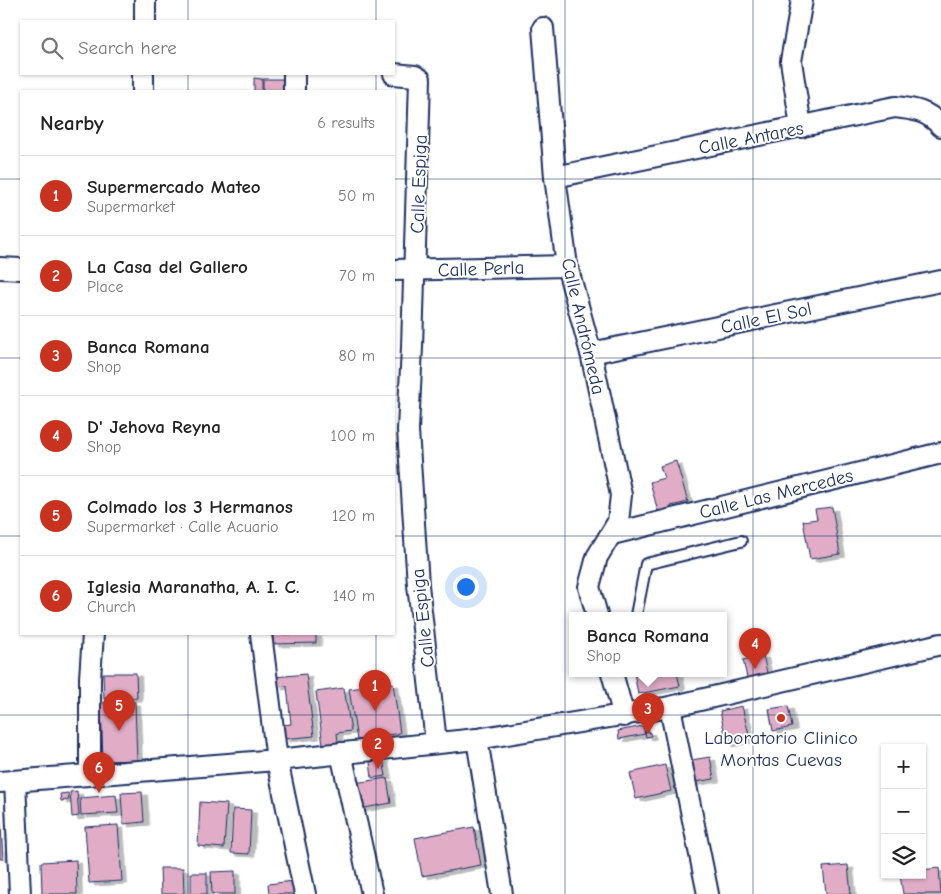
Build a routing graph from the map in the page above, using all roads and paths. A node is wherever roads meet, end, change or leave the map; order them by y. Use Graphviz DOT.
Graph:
graph roads {
  1 [pos="145,0"];
  2 [pos="802,0"];
  3 [pos="145,20"];
  4 [pos="543,28"];
  5 [pos="395,74"];
  6 [pos="143,75"];
  7 [pos="294,75"];
  8 [pos="142,90"];
  9 [pos="294,90"];
  10 [pos="941,126"];
  11 [pos="801,127"];
  12 [pos="555,176"];
  13 [pos="568,266"];
  14 [pos="0,268"];
  15 [pos="20,269"];
  16 [pos="395,270"];
  17 [pos="415,270"];
  18 [pos="941,281"];
  19 [pos="591,353"];
  20 [pos="941,453"];
  21 [pos="612,534"];
  22 [pos="741,541"];
  23 [pos="596,612"];
  24 [pos="637,612"];
  25 [pos="92,635"];
  26 [pos="261,635"];
  27 [pos="941,644"];
  28 [pos="613,677"];
  29 [pos="670,708"];
  30 [pos="624,716"];
  31 [pos="477,739"];
  32 [pos="436,742"];
  33 [pos="341,753"];
  34 [pos="277,760"];
  35 [pos="90,775"];
  36 [pos="8,781"];
  37 [pos="20,894"];
  38 [pos="305,894"];
  39 [pos="372,894"];
  40 [pos="502,894"];
  41 [pos="708,894"];
  1 -- 3 [label="street"];
  2 -- 11 [label="street"];
  4 -- 12 [label="street, Calle Andrómeda"];
  5 -- 17 [label="street, Calle Espiga"];
  6 -- 8 [label="street"];
  7 -- 9 [label="street"];
  10 -- 11 [label="street, Calle Antares"];
  11 -- 12 [label="street, Calle Antares"];
  12 -- 13 [label="street, Calle Andrómeda"];
  13 -- 17 [label="street, Calle Perla"];
  13 -- 19 [label="street, Calle Andrómeda"];
  14 -- 15 [label="street"];
  16 -- 17 [label="street, Calle Perla"];
  17 -- 32 [label="street, Calle Espiga"];
  18 -- 19 [label="street, Calle El Sol"];
  19 -- 21 [label="street, Calle Andrómeda"];
  20 -- 21 [label="street, Calle Las Mercedes"];
  21 -- 23 [label="street, Calle Andrómeda"];
  22 -- 24 [label="lane"];
  25 -- 35 [label="street"];
  26 -- 34 [label="street"];
  27 -- 29 [label="street"];
  28 -- 30 [label="street"];
  29 -- 30 [label="street"];
  29 -- 41 [label="street"];
  30 -- 31 [label="street"];
  31 -- 32 [label="street"];
  31 -- 40 [label="street"];
  32 -- 33 [label="street"];
  33 -- 34 [label="street"];
  33 -- 39 [label="street"];
  34 -- 35 [label="street"];
  34 -- 38 [label="street"];
  35 -- 36 [label="street"];
  36 -- 37 [label="street"];
}
